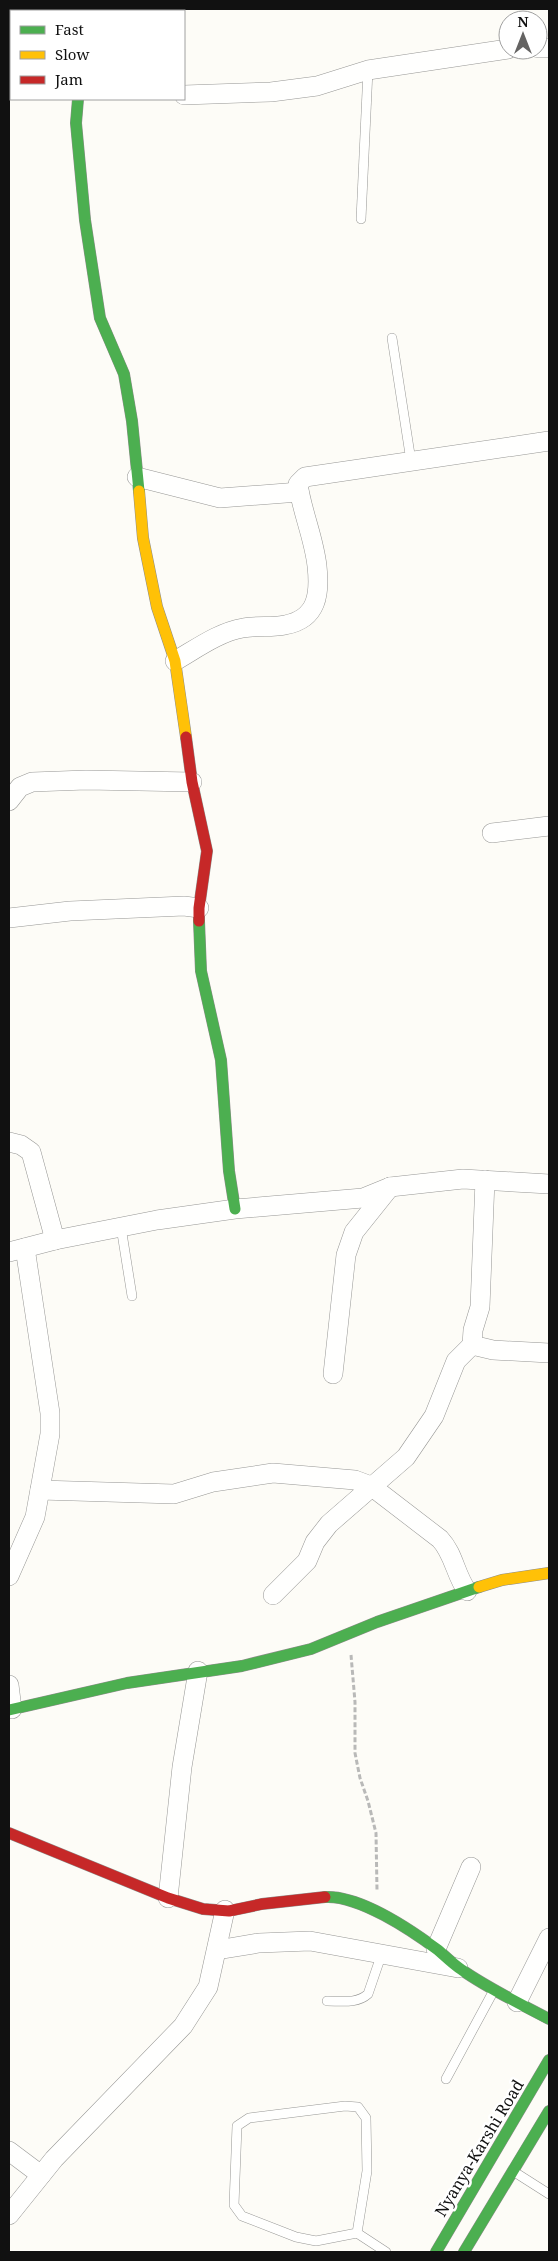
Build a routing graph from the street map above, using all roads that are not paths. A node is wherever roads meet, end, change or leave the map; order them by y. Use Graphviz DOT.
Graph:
graph roads {
  1 [pos="498,50"];
  2 [pos="368,70"];
  3 [pos="185,95"];
  4 [pos="78,100"];
  5 [pos="361,219"];
  6 [pos="392,338"];
  7 [pos="549,441"];
  8 [pos="411,461"];
  9 [pos="137,477"];
  10 [pos="299,492"];
  11 [pos="175,661"];
  12 [pos="192,782"];
  13 [pos="9,801"];
  14 [pos="549,826"];
  15 [pos="492,833"];
  16 [pos="199,908"];
  17 [pos="9,918"];
  18 [pos="9,1142"];
  19 [pos="485,1180"];
  20 [pos="549,1184"];
  21 [pos="390,1187"];
  22 [pos="235,1209"];
  23 [pos="121,1227"];
  24 [pos="55,1240"];
  25 [pos="17,1250"];
  26 [pos="132,1296"];
  27 [pos="472,1344"];
  28 [pos="549,1353"];
  29 [pos="333,1374"];
  30 [pos="371,1486"];
  31 [pos="40,1490"];
  32 [pos="549,1574"];
  33 [pos="9,1576"];
  34 [pos="467,1590"];
  35 [pos="273,1595"];
  36 [pos="198,1671"];
  37 [pos="9,1685"];
  38 [pos="10,1710"];
  39 [pos="9,1833"];
  40 [pos="471,1867"];
  41 [pos="168,1898"];
  42 [pos="225,1910"];
  43 [pos="549,1938"];
  44 [pos="436,1949"];
  45 [pos="217,1950"];
  46 [pos="382,1953"];
  47 [pos="460,1969"];
  48 [pos="494,1990"];
  49 [pos="327,2001"];
  50 [pos="517,2002"];
  51 [pos="549,2019"];
  52 [pos="549,2060"];
  53 [pos="446,2079"];
  54 [pos="549,2110"];
  55 [pos="9,2151"];
  56 [pos="514,2171"];
  57 [pos="41,2175"];
  58 [pos="549,2194"];
  59 [pos="9,2215"];
  60 [pos="358,2233"];
  61 [pos="386,2252"];
  62 [pos="436,2252"];
  63 [pos="464,2252"];
  1 -- 2 [label="street"];
  2 -- 3 [label="street"];
  2 -- 5 [label="lane"];
  4 -- 9 [label="street"];
  6 -- 8 [label="lane"];
  7 -- 8 [label="street"];
  8 -- 10 [label="street"];
  9 -- 10 [label="street"];
  9 -- 11 [label="street"];
  10 -- 11 [label="street"];
  11 -- 12 [label="street"];
  12 -- 13 [label="street"];
  12 -- 16 [label="street"];
  14 -- 15 [label="street"];
  16 -- 17 [label="street"];
  16 -- 22 [label="street"];
  18 -- 24 [label="street"];
  19 -- 20 [label="street"];
  19 -- 21 [label="street"];
  19 -- 27 [label="street"];
  21 -- 22 [label="street"];
  21 -- 29 [label="street"];
  22 -- 23 [label="street"];
  23 -- 24 [label="street"];
  23 -- 26 [label="lane"];
  24 -- 25 [label="street"];
  25 -- 31 [label="street"];
  27 -- 28 [label="street"];
  27 -- 30 [label="street"];
  30 -- 31 [label="street"];
  30 -- 34 [label="street"];
  30 -- 35 [label="street"];
  31 -- 33 [label="street"];
  32 -- 34 [label="street"];
  34 -- 36 [label="street"];
  36 -- 38 [label="street"];
  36 -- 41 [label="street"];
  37 -- 38 [label="street"];
  39 -- 41 [label="street"];
  40 -- 44 [label="street"];
  41 -- 42 [label="street"];
  42 -- 44 [label="street"];
  42 -- 45 [label="street"];
  43 -- 50 [label="street"];
  44 -- 47 [label="street"];
  45 -- 46 [label="street"];
  45 -- 57 [label="street"];
  46 -- 47 [label="street"];
  46 -- 49 [label="lane"];
  47 -- 48 [label="street"];
  48 -- 50 [label="street"];
  48 -- 53 [label="lane"];
  50 -- 51 [label="street"];
  52 -- 62 [label="street, Nyanya-Karshi Road"];
  54 -- 56 [label="street"];
  55 -- 57 [label="street"];
  56 -- 58 [label="lane"];
  56 -- 63 [label="street"];
  57 -- 59 [label="street"];
  60 -- 60 [label="lane"];
  60 -- 61 [label="lane"];
}
